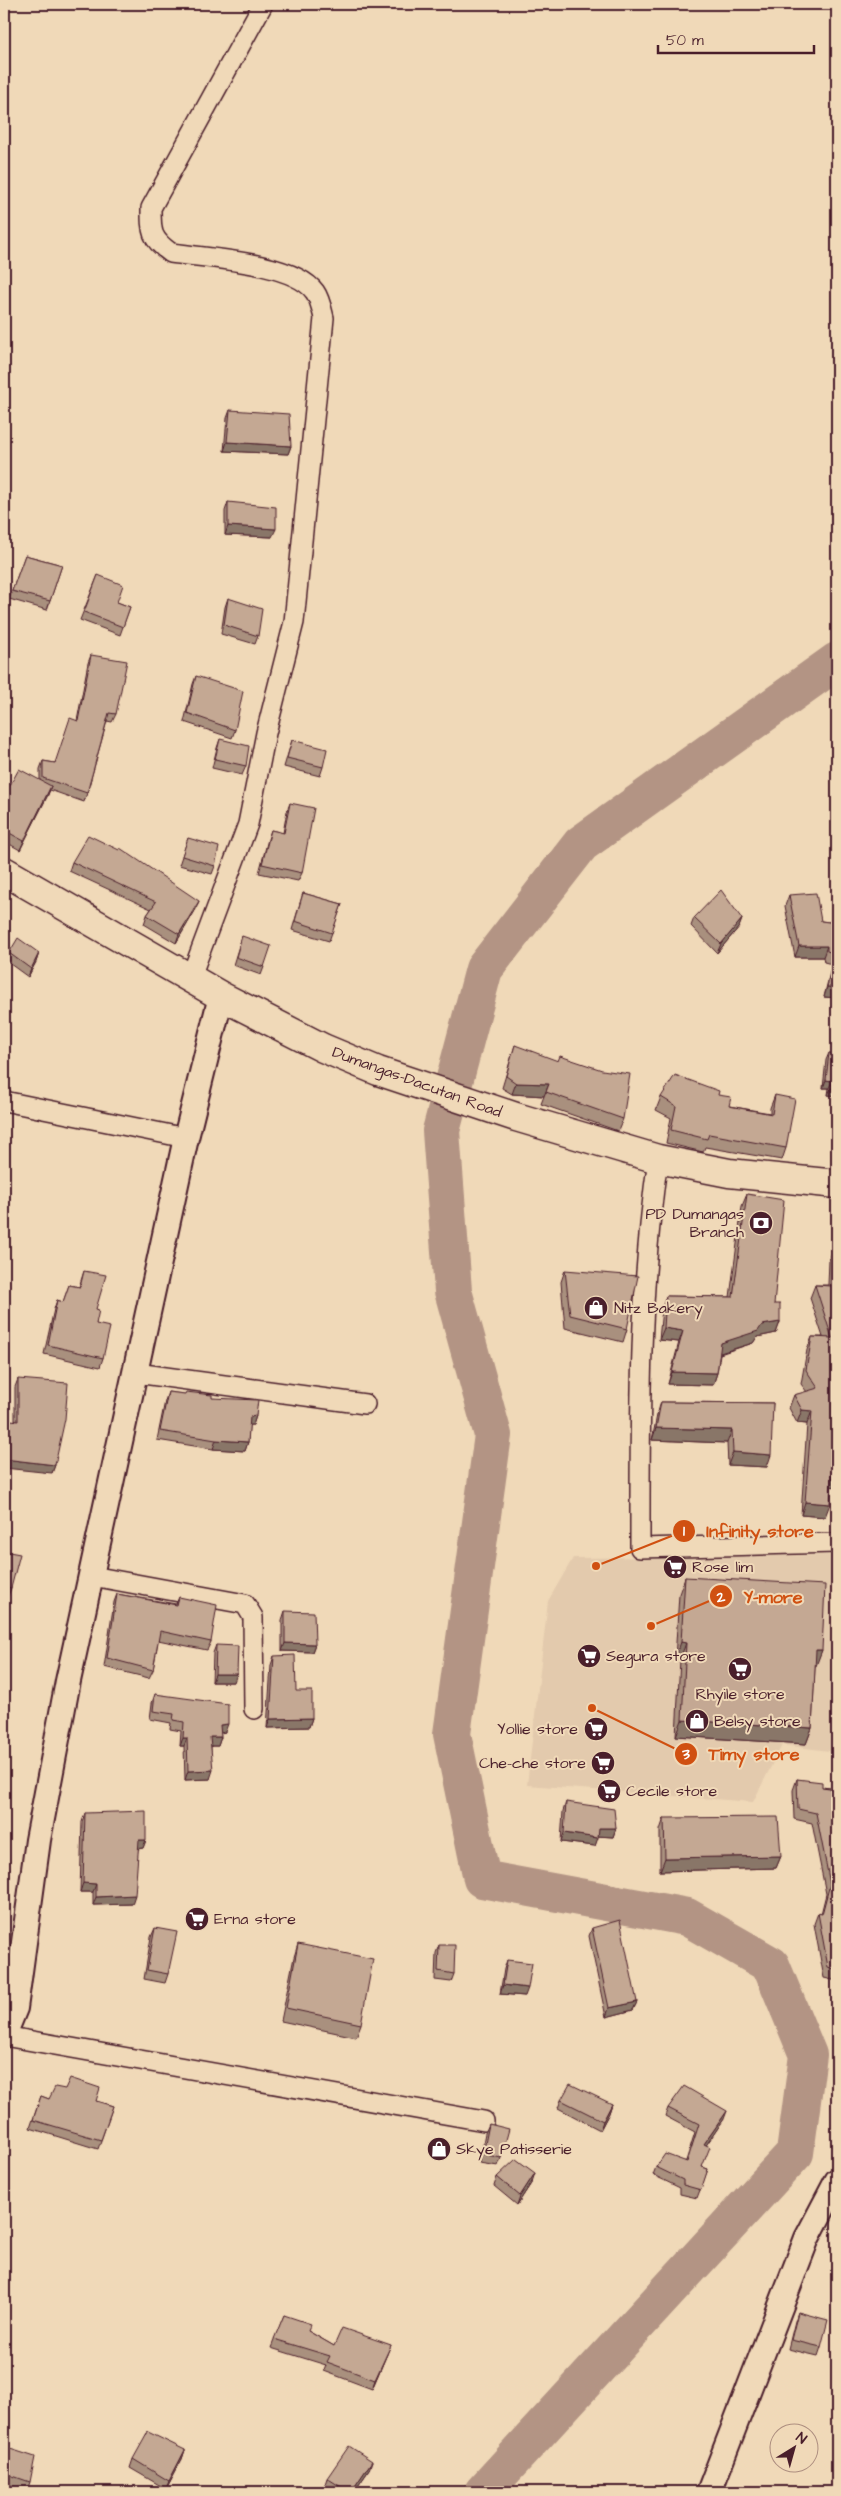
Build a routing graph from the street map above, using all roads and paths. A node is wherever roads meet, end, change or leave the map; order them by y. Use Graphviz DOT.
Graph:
graph roads {
  1 [pos="264,4"];
  2 [pos="4,871"];
  3 [pos="190,979"];
  4 [pos="221,996"];
  5 [pos="4,1101"];
  6 [pos="186,1138"];
  7 [pos="658,1159"];
  8 [pos="837,1184"];
  9 [pos="136,1373"];
  10 [pos="365,1404"];
  11 [pos="837,1543"];
  12 [pos="92,1576"];
  13 [pos="254,1709"];
  14 [pos="4,2036"];
  15 [pos="484,2121"];
  16 [pos="837,2180"];
  17 [pos="709,2492"];
  1 -- 3 [label="street"];
  2 -- 3 [label="main road, Dumangas-Dacutan Road"];
  3 -- 4 [label="main road, Dumangas-Dacutan Road"];
  4 -- 6 [label="street"];
  4 -- 7 [label="main road, Dumangas-Dacutan Road"];
  5 -- 6 [label="street"];
  6 -- 9 [label="street"];
  7 -- 8 [label="main road, Dumangas-Dacutan Road"];
  7 -- 11 [label="street"];
  9 -- 10 [label="street"];
  9 -- 12 [label="street"];
  12 -- 13 [label="street"];
  12 -- 14 [label="street"];
  14 -- 15 [label="street"];
  16 -- 17 [label="street"];
}
